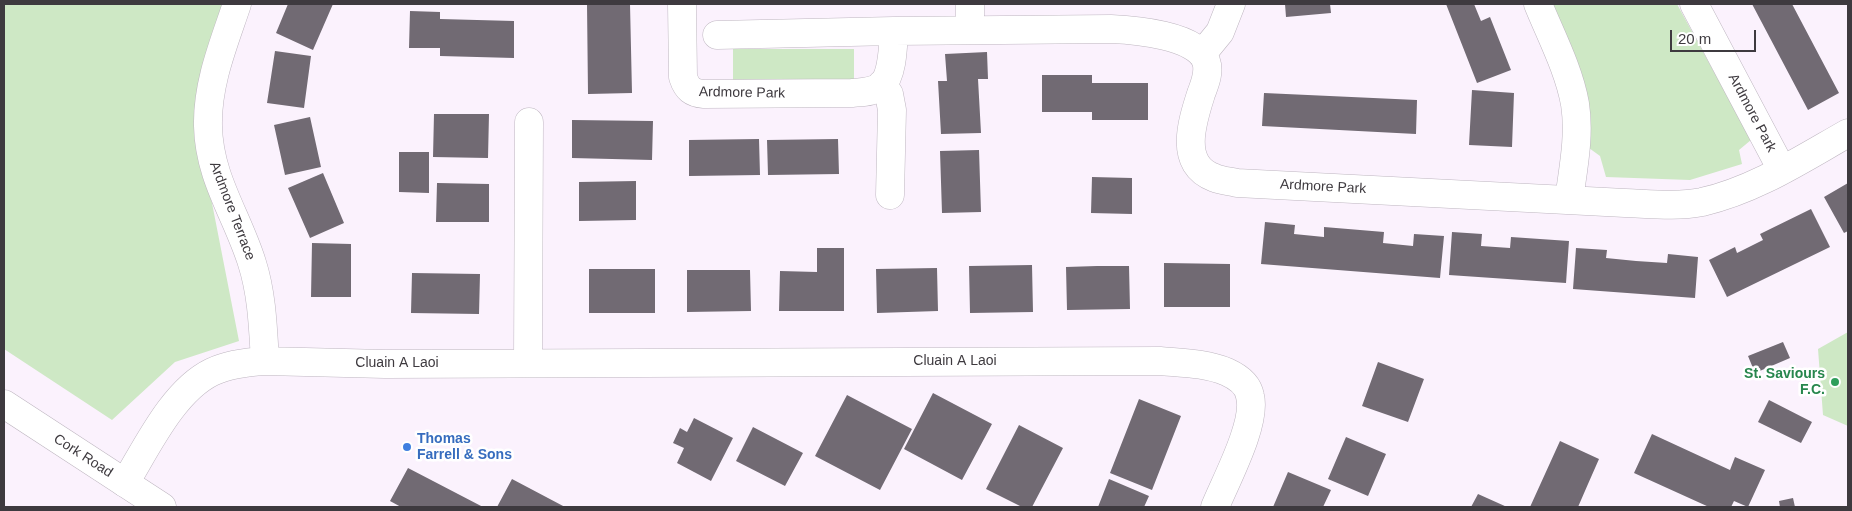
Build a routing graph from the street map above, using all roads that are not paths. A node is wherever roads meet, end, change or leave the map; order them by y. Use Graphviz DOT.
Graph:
graph roads {
  1 [pos="237,4"];
  2 [pos="682,4"];
  3 [pos="1231,4"];
  4 [pos="1538,4"];
  5 [pos="1694,4"];
  6 [pos="970,16"];
  7 [pos="894,31"];
  8 [pos="717,35"];
  9 [pos="1202,54"];
  10 [pos="882,84"];
  11 [pos="529,122"];
  12 [pos="1848,133"];
  13 [pos="1782,170"];
  14 [pos="890,195"];
  15 [pos="1569,200"];
  16 [pos="265,361"];
  17 [pos="528,362"];
  18 [pos="4,404"];
  19 [pos="125,483"];
  20 [pos="162,507"];
  21 [pos="1215,507"];
  1 -- 16 [label="street, Ardmore Terrace"];
  2 -- 10 [label="street, Ardmore Park"];
  3 -- 9 [label="street"];
  4 -- 15 [label="street"];
  5 -- 13 [label="street, Ardmore Park"];
  6 -- 7 [label="street"];
  6 -- 9 [label="street"];
  7 -- 8 [label="street"];
  7 -- 10 [label="street"];
  9 -- 15 [label="street, Ardmore Park"];
  10 -- 14 [label="street"];
  11 -- 17 [label="street"];
  12 -- 13 [label="street, Ardmore Park"];
  13 -- 15 [label="street, Ardmore Park"];
  16 -- 17 [label="street, Cluain A Laoi"];
  16 -- 19 [label="street, Cluain A Laoi"];
  17 -- 21 [label="street, Cluain A Laoi"];
  18 -- 19 [label="street, Cork Road"];
  19 -- 20 [label="street, Cork Road"];
}
